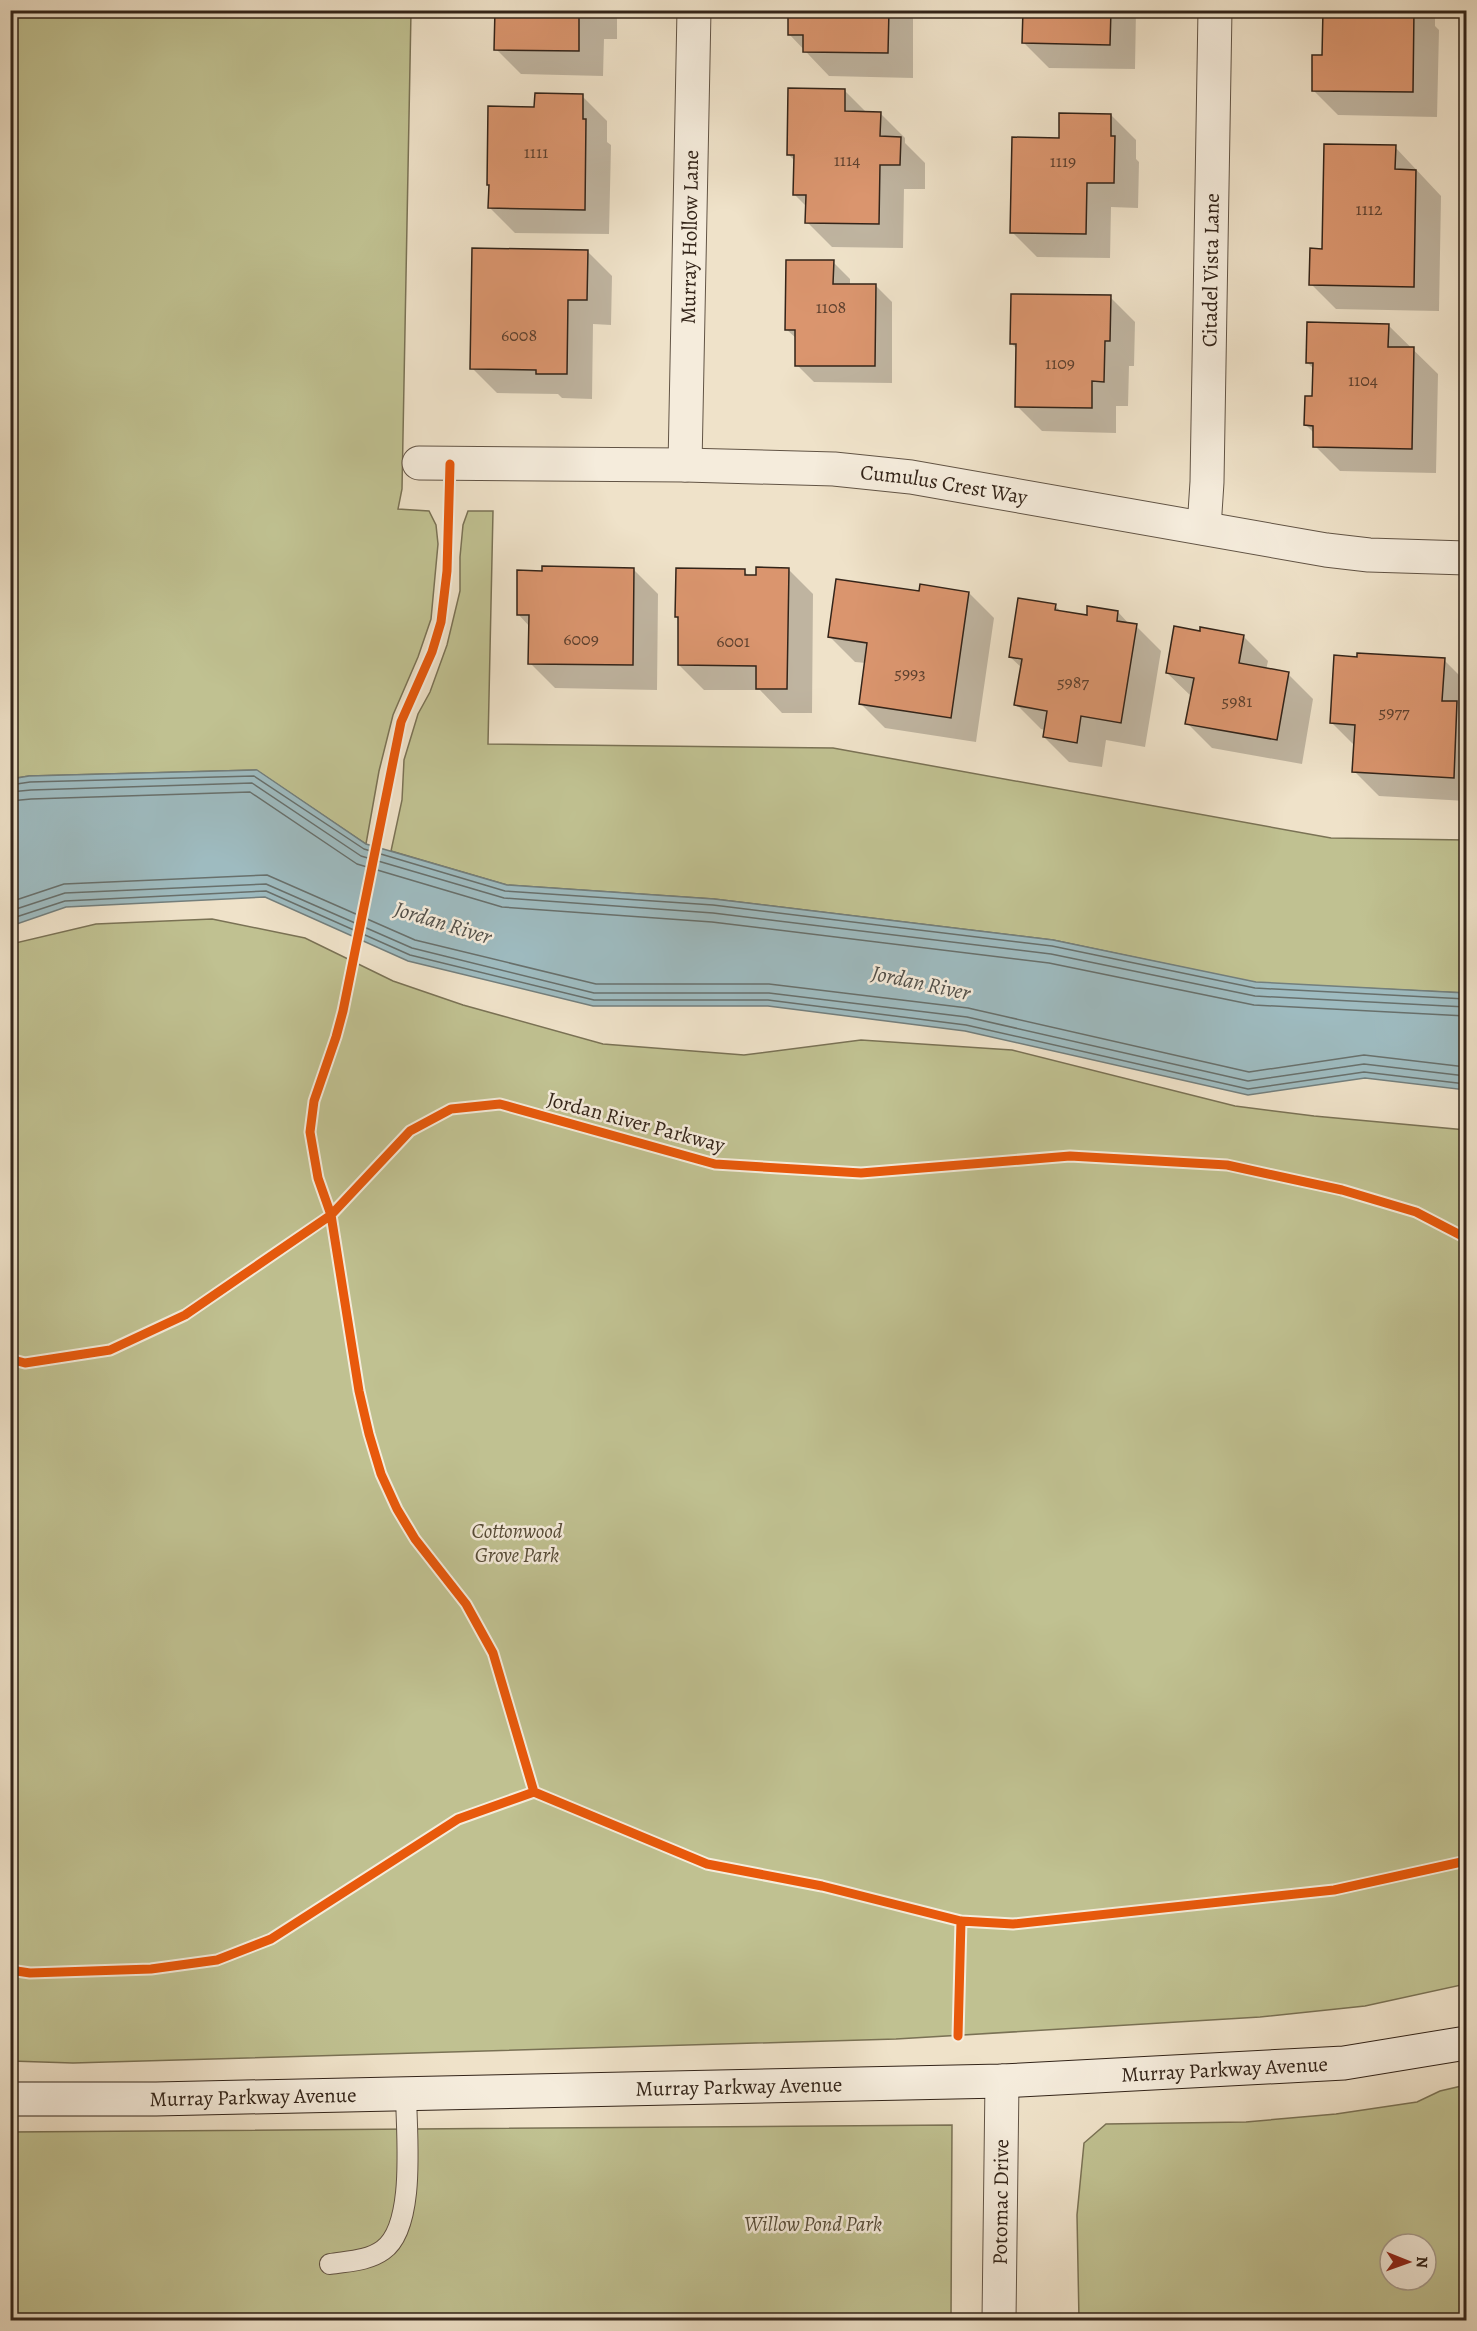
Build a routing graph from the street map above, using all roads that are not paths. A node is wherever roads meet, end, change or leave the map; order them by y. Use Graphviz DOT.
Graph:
graph roads {
  1 [pos="694,10"];
  2 [pos="1215,10"];
  3 [pos="418,463"];
  4 [pos="686,465"];
  5 [pos="1204,528"];
  6 [pos="1467,558"];
  7 [pos="1467,2043"];
  8 [pos="1002,2081"];
  9 [pos="406,2092"];
  10 [pos="10,2099"];
  11 [pos="330,2264"];
  12 [pos="999,2320"];
  1 -- 4 [label="street, Murray Hollow Lane"];
  2 -- 5 [label="street, Citadel Vista Lane"];
  3 -- 4 [label="street, Cumulus Crest Way"];
  4 -- 5 [label="street, Cumulus Crest Way"];
  5 -- 6 [label="street, Cumulus Crest Way"];
  7 -- 8 [label="street, Murray Parkway Avenue"];
  8 -- 9 [label="street, Murray Parkway Avenue"];
  8 -- 12 [label="street, Potomac Drive"];
  9 -- 10 [label="street, Murray Parkway Avenue"];
  9 -- 11 [label="lane"];
}
